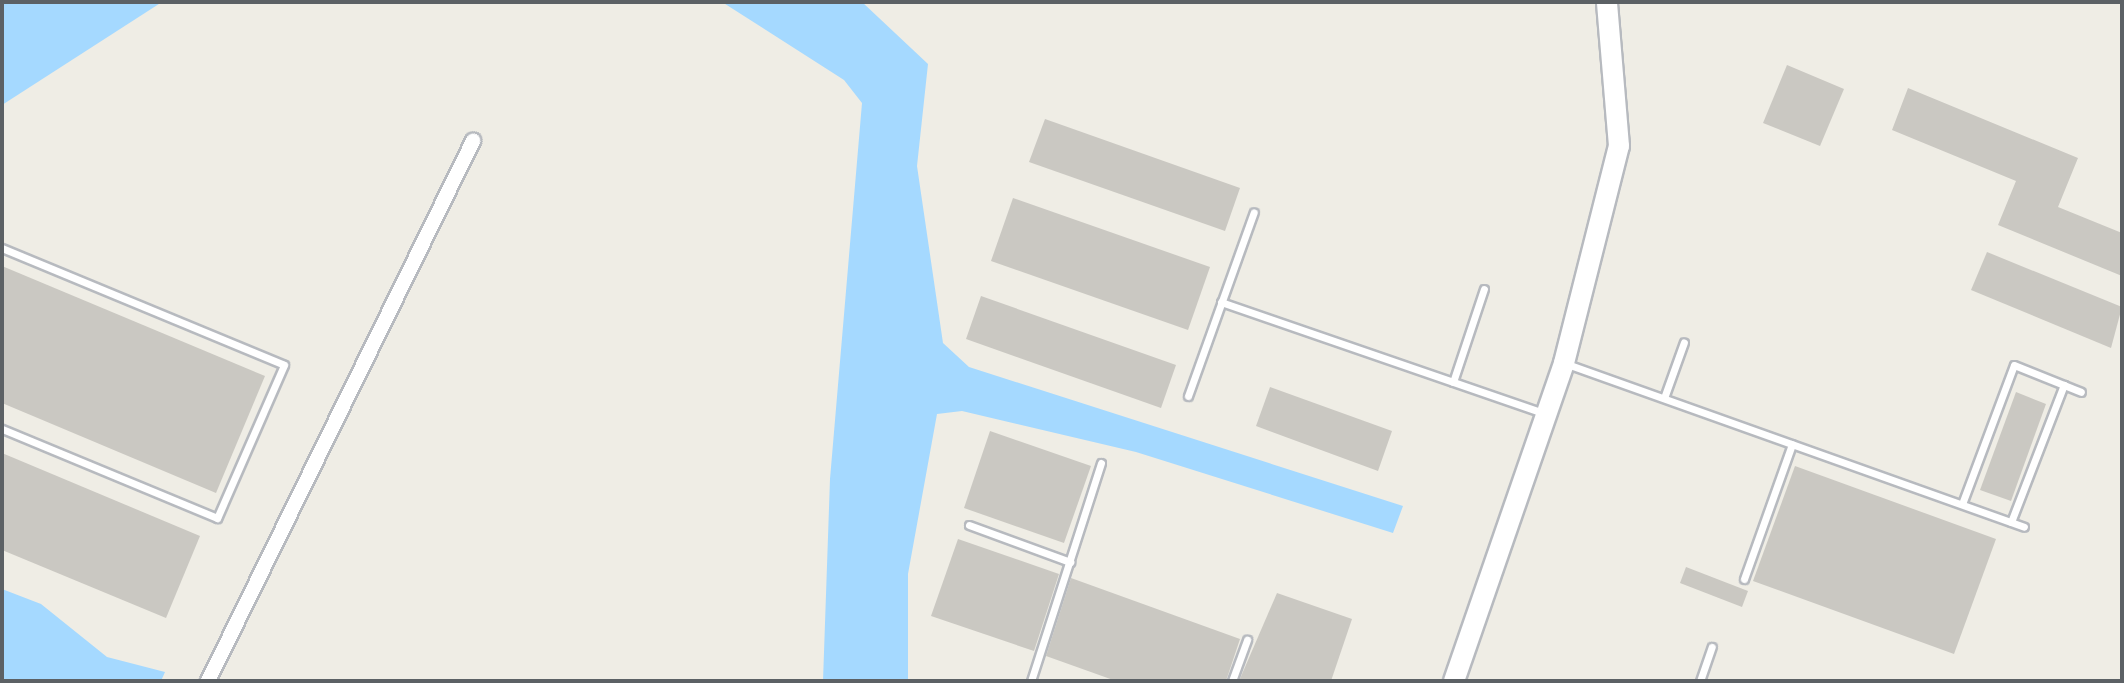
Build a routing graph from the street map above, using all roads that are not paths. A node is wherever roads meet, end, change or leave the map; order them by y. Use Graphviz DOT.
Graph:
graph roads {
  1 [pos="1607,2"];
  2 [pos="473,141"];
  3 [pos="1254,212"];
  4 [pos="2,248"];
  5 [pos="1484,289"];
  6 [pos="1221,302"];
  7 [pos="1684,342"];
  8 [pos="1564,363"];
  9 [pos="1453,382"];
  10 [pos="2064,385"];
  11 [pos="2081,392"];
  12 [pos="1188,396"];
  13 [pos="1664,398"];
  14 [pos="1546,414"];
  15 [pos="2,429"];
  16 [pos="1792,444"];
  17 [pos="1101,463"];
  18 [pos="1962,504"];
  19 [pos="2011,522"];
  20 [pos="969,525"];
  21 [pos="2024,527"];
  22 [pos="1070,562"];
  23 [pos="1744,579"];
  24 [pos="1247,640"];
  25 [pos="1712,647"];
  26 [pos="208,681"];
  27 [pos="1031,681"];
  28 [pos="1232,681"];
  29 [pos="1454,681"];
  30 [pos="1700,681"];
  1 -- 8 [label="street"];
  2 -- 26 [label="street"];
  3 -- 6 [label="lane"];
  4 -- 15 [label="lane"];
  5 -- 9 [label="lane"];
  6 -- 9 [label="lane"];
  6 -- 12 [label="lane"];
  7 -- 13 [label="lane"];
  8 -- 13 [label="lane"];
  8 -- 14 [label="street"];
  9 -- 14 [label="lane"];
  10 -- 11 [label="lane"];
  10 -- 18 [label="lane"];
  10 -- 19 [label="lane"];
  13 -- 16 [label="lane"];
  14 -- 29 [label="street"];
  16 -- 18 [label="lane"];
  16 -- 23 [label="lane"];
  17 -- 22 [label="lane"];
  18 -- 19 [label="lane"];
  19 -- 21 [label="lane"];
  20 -- 22 [label="lane"];
  22 -- 27 [label="lane"];
  24 -- 28 [label="lane"];
  25 -- 30 [label="lane"];
}
